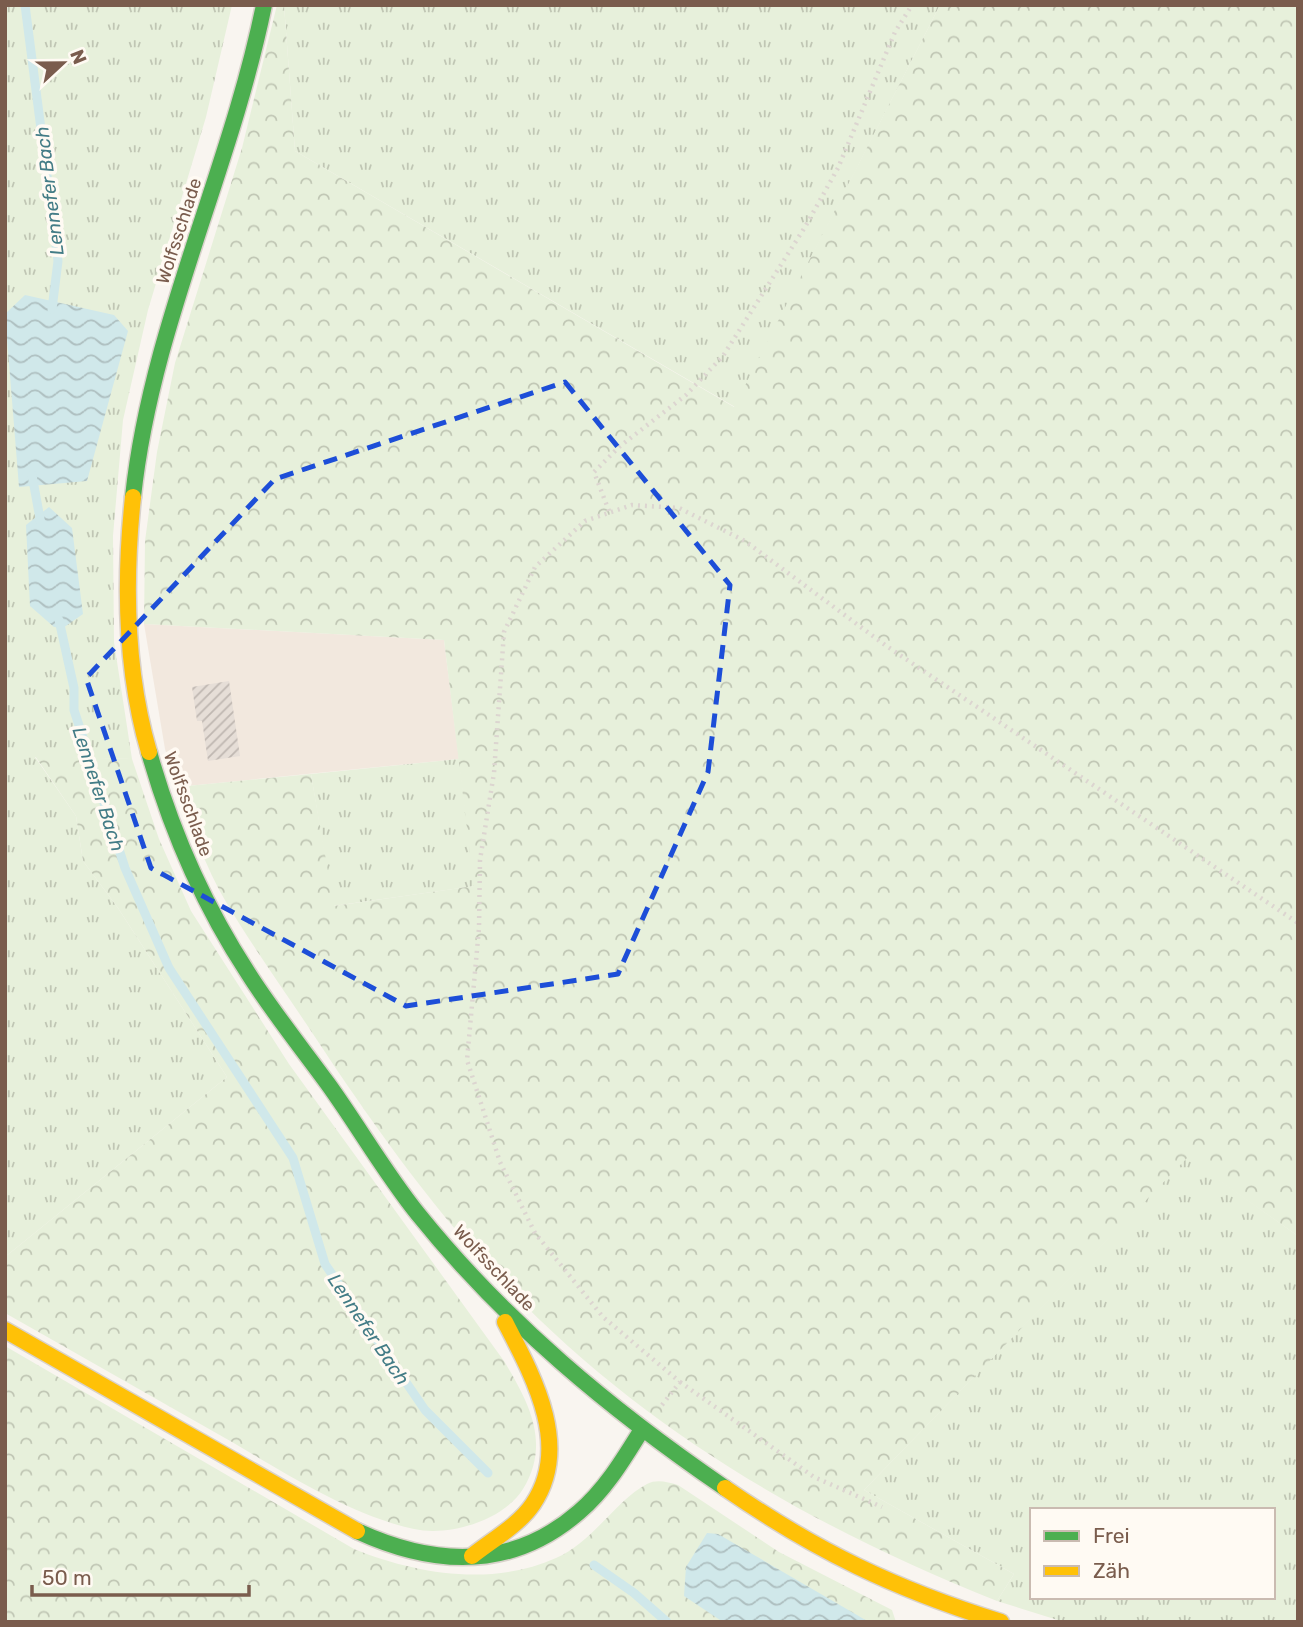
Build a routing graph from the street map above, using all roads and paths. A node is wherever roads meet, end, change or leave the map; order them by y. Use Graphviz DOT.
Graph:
graph roads {
  1 [pos="264,5"];
  2 [pos="912,5"];
  3 [pos="609,512"];
  4 [pos="1298,923"];
  5 [pos="493,1298"];
  6 [pos="5,1330"];
  7 [pos="680,1382"];
  8 [pos="641,1431"];
  9 [pos="882,1507"];
  10 [pos="469,1558"];
  11 [pos="1001,1622"];
  1 -- 5 [label="main road, Wolfsschlade"];
  2 -- 3 [label="path"];
  3 -- 4 [label="path"];
  3 -- 7 [label="path"];
  5 -- 8 [label="main road, Wolfsschlade"];
  5 -- 10 [label="main road"];
  6 -- 10 [label="main road"];
  7 -- 8 [label="path"];
  7 -- 9 [label="path"];
  8 -- 10 [label="main road"];
  8 -- 11 [label="main road, Wolfsschlade"];
}
